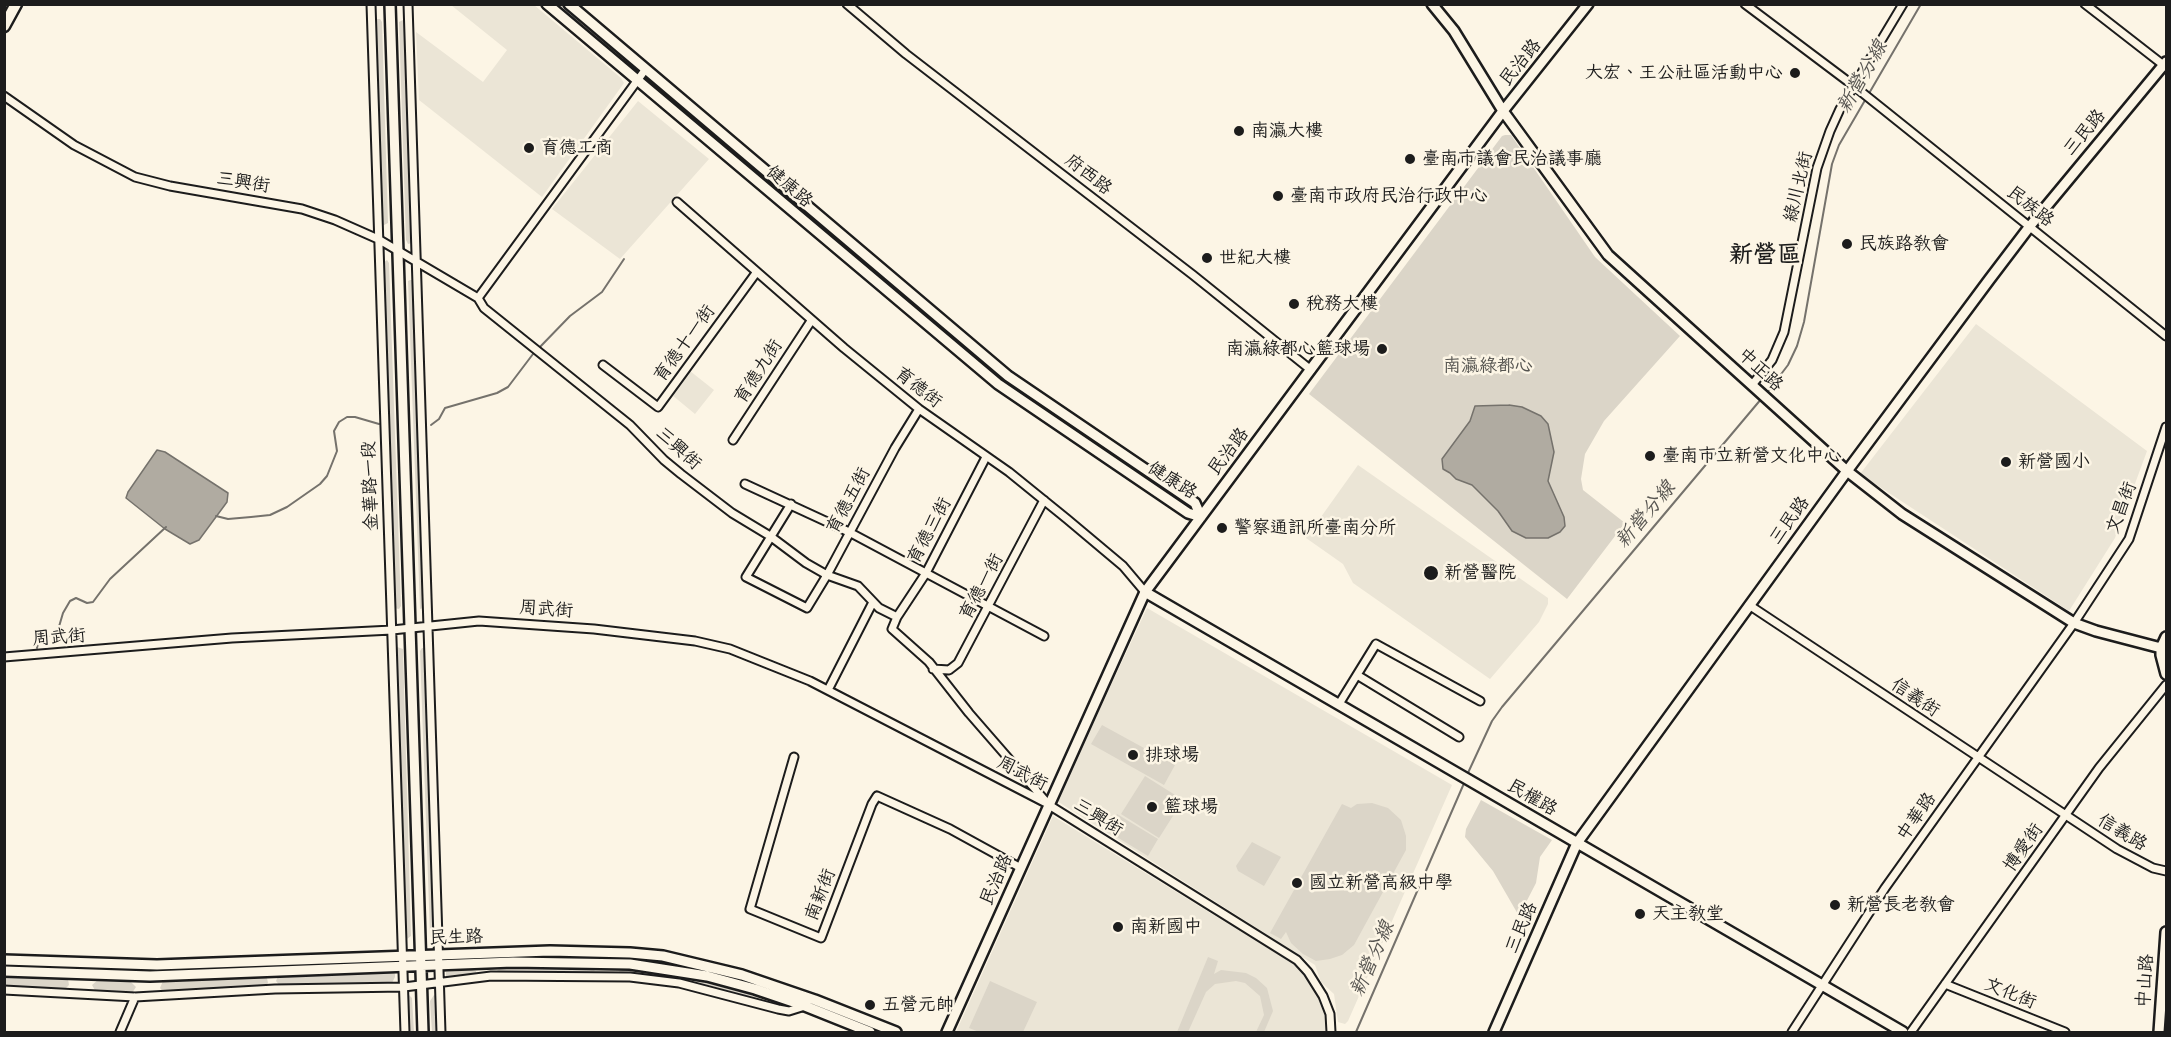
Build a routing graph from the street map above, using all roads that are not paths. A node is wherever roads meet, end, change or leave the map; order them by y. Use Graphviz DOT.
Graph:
graph roads {
  1 [pos="16,4"];
  2 [pos="371,4"];
  3 [pos="390,4"];
  4 [pos="408,4"];
  5 [pos="547,4"];
  6 [pos="568,4"];
  7 [pos="847,4"];
  8 [pos="1432,4"];
  9 [pos="1588,4"];
  10 [pos="1745,4"];
  11 [pos="1903,4"];
  12 [pos="2085,4"];
  13 [pos="4,26"];
  14 [pos="2166,65"];
  15 [pos="645,70"];
  16 [pos="637,80"];
  17 [pos="1854,86"];
  18 [pos="4,96"];
  19 [pos="1503,111"];
  20 [pos="677,202"];
  21 [pos="2030,226"];
  22 [pos="378,239"];
  23 [pos="398,252"];
  24 [pos="417,262"];
  25 [pos="756,273"];
  26 [pos="478,298"];
  27 [pos="811,321"];
  28 [pos="2166,336"];
  29 [pos="977,349"];
  30 [pos="969,359"];
  31 [pos="603,364"];
  32 [pos="1311,370"];
  33 [pos="1754,387"];
  34 [pos="919,409"];
  35 [pos="2166,428"];
  36 [pos="733,440"];
  37 [pos="986,457"];
  38 [pos="1846,471"];
  39 [pos="745,484"];
  40 [pos="1044,500"];
  41 [pos="791,504"];
  42 [pos="1201,517"];
  43 [pos="849,532"];
  44 [pos="770,536"];
  45 [pos="926,573"];
  46 [pos="827,575"];
  47 [pos="1145,592"];
  48 [pos="873,602"];
  49 [pos="1749,605"];
  50 [pos="990,606"];
  51 [pos="897,617"];
  52 [pos="2074,623"];
  53 [pos="411,627"];
  54 [pos="429,627"];
  55 [pos="392,630"];
  56 [pos="1044,636"];
  57 [pos="2166,637"];
  58 [pos="2161,648"];
  59 [pos="4,657"];
  60 [pos="933,669"];
  61 [pos="2166,674"];
  62 [pos="1357,675"];
  63 [pos="2166,685"];
  64 [pos="828,690"];
  65 [pos="1480,701"];
  66 [pos="1339,704"];
  67 [pos="1459,737"];
  68 [pos="794,757"];
  69 [pos="1977,757"];
  70 [pos="1049,805"];
  71 [pos="2066,815"];
  72 [pos="1577,843"];
  73 [pos="1021,867"];
  74 [pos="2166,871"];
  75 [pos="2166,932"];
  76 [pos="439,954"];
  77 [pos="420,956"];
  78 [pos="4,960"];
  79 [pos="403,962"];
  80 [pos="420,966"];
  81 [pos="439,966"];
  82 [pos="4,971"];
  83 [pos="440,984"];
  84 [pos="1945,984"];
  85 [pos="1821,985"];
  86 [pos="422,986"];
  87 [pos="404,987"];
  88 [pos="2164,988"];
  89 [pos="4,990"];
  90 [pos="135,997"];
  91 [pos="805,1006"];
  92 [pos="120,1032"];
  93 [pos="405,1032"];
  94 [pos="423,1032"];
  95 [pos="441,1032"];
  96 [pos="870,1032"];
  97 [pos="896,1032"];
  98 [pos="946,1032"];
  99 [pos="1331,1032"];
  100 [pos="1494,1032"];
  101 [pos="1792,1032"];
  102 [pos="1903,1032"];
  103 [pos="1911,1032"];
  104 [pos="2065,1032"];
  105 [pos="2159,1032"];
  1 -- 13 [label="main road"];
  2 -- 22 [label="street, 金華路一段"];
  3 -- 23 [label="street, 金華路一段"];
  4 -- 24 [label="street"];
  5 -- 16 [label="street, 健康路"];
  6 -- 15 [label="street, 健康路"];
  7 -- 32 [label="street, 府西路"];
  8 -- 19 [label="street, 中正路"];
  9 -- 19 [label="street, 民治路"];
  10 -- 17 [label="street"];
  11 -- 17 [label="street, 綠川北街"];
  12 -- 14 [label="street"];
  14 -- 21 [label="street, 三民路"];
  15 -- 16 [label="street"];
  15 -- 29 [label="street, 健康路"];
  16 -- 26 [label="street"];
  16 -- 30 [label="street, 健康路"];
  17 -- 21 [label="street, 民族路"];
  17 -- 33 [label="street, 綠川北街"];
  18 -- 22 [label="street, 三興街"];
  19 -- 32 [label="street, 民治路"];
  19 -- 33 [label="street, 中正路"];
  20 -- 25 [label="street, 育德街"];
  21 -- 28 [label="street, 民族路"];
  21 -- 38 [label="street, 三民路"];
  22 -- 23 [label="street, 三興街"];
  22 -- 55 [label="street, 金華路一段"];
  23 -- 24 [label="street, 三興街"];
  23 -- 53 [label="street, 金華路一段"];
  24 -- 26 [label="street, 三興街"];
  24 -- 54 [label="street"];
  25 -- 27 [label="street, 育德街"];
  25 -- 31 [label="street, 育德十一街"];
  26 -- 44 [label="street, 三興街"];
  27 -- 34 [label="street, 育德街"];
  27 -- 36 [label="street, 育德九街"];
  29 -- 30 [label="street"];
  29 -- 42 [label="street, 健康路"];
  30 -- 42 [label="street, 健康路"];
  32 -- 42 [label="street, 民治路"];
  33 -- 38 [label="street, 中正路"];
  34 -- 37 [label="street, 育德街"];
  34 -- 43 [label="street, 育德五街"];
  35 -- 52 [label="street, 文昌街"];
  37 -- 40 [label="street, 育德街"];
  37 -- 45 [label="street, 育德三街"];
  38 -- 49 [label="street, 三民路"];
  38 -- 52 [label="street, 中正路"];
  39 -- 41 [label="street"];
  40 -- 47 [label="street, 育德街"];
  40 -- 50 [label="street, 育德一街"];
  41 -- 43 [label="street"];
  41 -- 44 [label="street"];
  42 -- 47 [label="street, 民治路"];
  43 -- 45 [label="street"];
  43 -- 46 [label="street, 育德五街"];
  44 -- 46 [label="street, 三興街"];
  44 -- 46 [label="street, 育德五街"];
  45 -- 50 [label="street"];
  45 -- 51 [label="street, 育德三街"];
  46 -- 48 [label="street, 三興街"];
  47 -- 66 [label="street, 民權路"];
  47 -- 70 [label="street, 民治路"];
  48 -- 51 [label="street, 三興街"];
  48 -- 64 [label="street"];
  49 -- 69 [label="street, 信義街"];
  49 -- 72 [label="street, 三民路"];
  50 -- 56 [label="street"];
  50 -- 60 [label="street, 育德一街"];
  51 -- 60 [label="street, 三興街"];
  52 -- 58 [label="street, 中正路"];
  52 -- 69 [label="street, 中華路"];
  53 -- 54 [label="street, 周武街"];
  53 -- 55 [label="street, 周武街"];
  53 -- 77 [label="street, 金華路一段"];
  54 -- 64 [label="street, 周武街"];
  54 -- 76 [label="street"];
  55 -- 59 [label="street, 周武街"];
  55 -- 79 [label="street, 金華路一段"];
  57 -- 58 [label="street"];
  58 -- 61 [label="street"];
  60 -- 70 [label="street, 三興街"];
  62 -- 65 [label="street"];
  62 -- 66 [label="street"];
  62 -- 67 [label="street"];
  63 -- 71 [label="street, 博愛街"];
  64 -- 70 [label="street, 周武街"];
  66 -- 72 [label="street, 民權路"];
  68 -- 73 [label="street, 南新街"];
  69 -- 71 [label="street, 信義街"];
  69 -- 85 [label="street, 中華路"];
  70 -- 73 [label="street, 民治路"];
  70 -- 99 [label="street, 三興街"];
  71 -- 74 [label="street, 信義路"];
  71 -- 84 [label="street, 博愛街"];
  72 -- 85 [label="street, 民權路"];
  72 -- 100 [label="street, 三民路"];
  73 -- 98 [label="street, 民治路"];
  75 -- 88 [label="street, 中山路"];
  76 -- 77 [label="street, 民生路"];
  76 -- 81 [label="street"];
  76 -- 97 [label="street, 民生路"];
  77 -- 79 [label="street, 民生路"];
  77 -- 80 [label="street, 金華路一段"];
  78 -- 79 [label="street, 民生路"];
  79 -- 80 [label="street, 民生路"];
  79 -- 82 [label="street, 民生路"];
  79 -- 87 [label="street, 金華路一段"];
  80 -- 81 [label="street, 民生路"];
  80 -- 86 [label="street, 金華路一段"];
  81 -- 83 [label="street"];
  81 -- 91 [label="street, 民生路"];
  83 -- 86 [label="street, 民生路"];
  83 -- 91 [label="street, 民生路"];
  83 -- 95 [label="street"];
  84 -- 103 [label="street, 博愛街"];
  84 -- 104 [label="street, 文化街"];
  85 -- 101 [label="street, 中華路"];
  85 -- 102 [label="street, 民權路"];
  86 -- 87 [label="street, 民生路"];
  86 -- 94 [label="street, 金華路一段"];
  87 -- 90 [label="street, 民生路"];
  87 -- 93 [label="street, 金華路一段"];
  88 -- 105 [label="street, 中山路"];
  89 -- 90 [label="street, 民生路"];
  90 -- 92 [label="street"];
  91 -- 96 [label="street, 民生路"];
}
